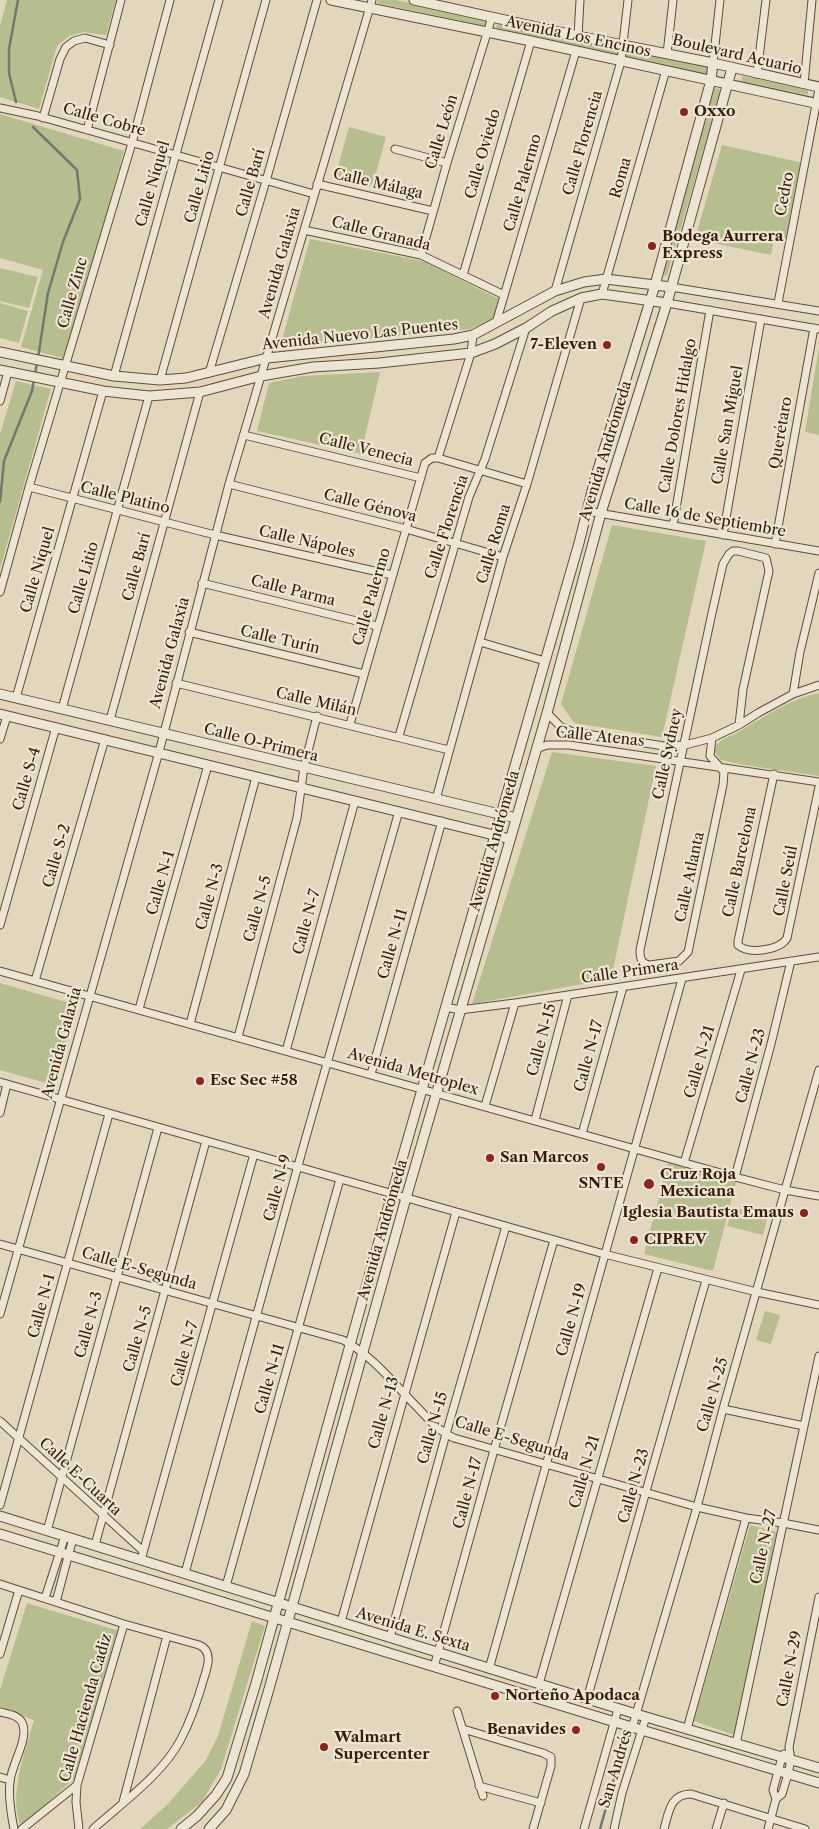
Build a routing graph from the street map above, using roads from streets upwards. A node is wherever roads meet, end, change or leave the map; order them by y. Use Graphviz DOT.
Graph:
graph roads {
  1 [pos="121,0"];
  2 [pos="170,0"];
  3 [pos="219,0"];
  4 [pos="266,0"];
  5 [pos="317,0"];
  6 [pos="331,0"];
  7 [pos="414,0"];
  8 [pos="580,0"];
  9 [pos="628,0"];
  10 [pos="673,0"];
  11 [pos="720,0"];
  12 [pos="766,0"];
  13 [pos="812,0"];
  14 [pos="370,4"];
  15 [pos="492,17"];
  16 [pos="488,32"];
  17 [pos="578,36"];
  18 [pos="531,41"];
  19 [pos="110,45"];
  20 [pos="624,45"];
  21 [pos="576,51"];
  22 [pos="667,54"];
  23 [pos="621,61"];
  24 [pos="713,63"];
  25 [pos="732,68"];
  26 [pos="666,70"];
  27 [pos="757,74"];
  28 [pos="711,80"];
  29 [pos="728,84"];
  30 [pos="804,84"];
  31 [pos="819,88"];
  32 [pos="818,104"];
  33 [pos="0,108"];
  34 [pos="44,118"];
  35 [pos="87,130"];
  36 [pos="132,143"];
  37 [pos="395,149"];
  38 [pos="176,155"];
  39 [pos="446,163"];
  40 [pos="220,168"];
  41 [pos="266,181"];
  42 [pos="317,184"];
  43 [pos="314,194"];
  44 [pos="433,211"];
  45 [pos="304,230"];
  46 [pos="421,255"];
  47 [pos="462,275"];
  48 [pos="606,279"];
  49 [pos="655,285"];
  50 [pos="671,287"];
  51 [pos="555,291"];
  52 [pos="602,294"];
  53 [pos="504,295"];
  54 [pos="581,298"];
  55 [pos="650,301"];
  56 [pos="667,303"];
  57 [pos="778,303"];
  58 [pos="710,310"];
  59 [pos="819,311"];
  60 [pos="761,319"];
  61 [pos="496,324"];
  62 [pos="526,328"];
  63 [pos="816,328"];
  64 [pos="473,335"];
  65 [pos="0,352"];
  66 [pos="471,353"];
  67 [pos="267,358"];
  68 [pos="66,366"];
  69 [pos="4,371"];
  70 [pos="209,373"];
  71 [pos="114,376"];
  72 [pos="261,376"];
  73 [pos="160,380"];
  74 [pos="61,383"];
  75 [pos="103,391"];
  76 [pos="200,392"];
  77 [pos="149,396"];
  78 [pos="0,401"];
  79 [pos="244,435"];
  80 [pos="438,458"];
  81 [pos="481,470"];
  82 [pos="421,478"];
  83 [pos="229,484"];
  84 [pos="527,484"];
  85 [pos="29,487"];
  86 [pos="73,498"];
  87 [pos="118,510"];
  88 [pos="587,511"];
  89 [pos="601,514"];
  90 [pos="164,522"];
  91 [pos="673,526"];
  92 [pos="406,529"];
  93 [pos="215,535"];
  94 [pos="723,535"];
  95 [pos="455,543"];
  96 [pos="775,544"];
  97 [pos="819,552"];
  98 [pos="503,558"];
  99 [pos="819,573"];
  100 [pos="392,575"];
  101 [pos="202,583"];
  102 [pos="0,592"];
  103 [pos="377,626"];
  104 [pos="190,632"];
  105 [pos="480,642"];
  106 [pos="545,661"];
  107 [pos="364,674"];
  108 [pos="176,683"];
  109 [pos="819,685"];
  110 [pos="0,694"];
  111 [pos="793,694"];
  112 [pos="16,698"];
  113 [pos="62,709"];
  114 [pos="547,713"];
  115 [pos="3,715"];
  116 [pos="317,716"];
  117 [pos="110,720"];
  118 [pos="350,724"];
  119 [pos="739,725"];
  120 [pos="56,727"];
  121 [pos="163,733"];
  122 [pos="399,736"];
  123 [pos="712,738"];
  124 [pos="0,739"];
  125 [pos="105,739"];
  126 [pos="639,742"];
  127 [pos="685,745"];
  128 [pos="536,749"];
  129 [pos="449,750"];
  130 [pos="158,752"];
  131 [pos="637,755"];
  132 [pos="682,761"];
  133 [pos="208,765"];
  134 [pos="304,767"];
  135 [pos="721,767"];
  136 [pos="774,774"];
  137 [pos="256,777"];
  138 [pos="819,782"];
  139 [pos="819,787"];
  140 [pos="302,788"];
  141 [pos="436,799"];
  142 [pos="355,801"];
  143 [pos="399,811"];
  144 [pos="501,815"];
  145 [pos="516,818"];
  146 [pos="442,821"];
  147 [pos="495,835"];
  148 [pos="510,839"];
  149 [pos="0,925"];
  150 [pos="748,951"];
  151 [pos="819,957"];
  152 [pos="791,961"];
  153 [pos="650,965"];
  154 [pos="0,970"];
  155 [pos="741,970"];
  156 [pos="682,979"];
  157 [pos="36,980"];
  158 [pos="623,987"];
  159 [pos="89,995"];
  160 [pos="568,995"];
  161 [pos="515,1003"];
  162 [pos="446,1007"];
  163 [pos="139,1009"];
  164 [pos="460,1010"];
  165 [pos="190,1024"];
  166 [pos="238,1037"];
  167 [pos="286,1051"];
  168 [pos="327,1062"];
  169 [pos="819,1070"];
  170 [pos="371,1074"];
  171 [pos="4,1083"];
  172 [pos="423,1089"];
  173 [pos="436,1093"];
  174 [pos="61,1099"];
  175 [pos="485,1106"];
  176 [pos="0,1113"];
  177 [pos="109,1114"];
  178 [pos="535,1120"];
  179 [pos="158,1128"];
  180 [pos="582,1134"];
  181 [pos="206,1141"];
  182 [pos="634,1149"];
  183 [pos="254,1154"];
  184 [pos="684,1163"];
  185 [pos="298,1167"];
  186 [pos="735,1177"];
  187 [pos="340,1179"];
  188 [pos="785,1190"];
  189 [pos="392,1194"];
  190 [pos="819,1196"];
  191 [pos="406,1198"];
  192 [pos="456,1212"];
  193 [pos="506,1226"];
  194 [pos="554,1240"];
  195 [pos="0,1244"];
  196 [pos="19,1249"];
  197 [pos="604,1254"];
  198 [pos="68,1263"];
  199 [pos="658,1268"];
  200 [pos="116,1277"];
  201 [pos="706,1280"];
  202 [pos="166,1290"];
  203 [pos="757,1292"];
  204 [pos="213,1304"];
  205 [pos="819,1306"];
  206 [pos="0,1314"];
  207 [pos="258,1316"];
  208 [pos="300,1328"];
  209 [pos="351,1344"];
  210 [pos="362,1352"];
  211 [pos="819,1356"];
  212 [pos="404,1394"];
  213 [pos="722,1409"];
  214 [pos="0,1421"];
  215 [pos="804,1426"];
  216 [pos="446,1434"];
  217 [pos="19,1438"];
  218 [pos="494,1450"];
  219 [pos="546,1464"];
  220 [pos="61,1478"];
  221 [pos="598,1479"];
  222 [pos="646,1493"];
  223 [pos="0,1505"];
  224 [pos="697,1507"];
  225 [pos="0,1516"];
  226 [pos="102,1516"];
  227 [pos="746,1518"];
  228 [pos="784,1523"];
  229 [pos="819,1530"];
  230 [pos="47,1531"];
  231 [pos="0,1534"];
  232 [pos="69,1537"];
  233 [pos="95,1545"];
  234 [pos="64,1553"];
  235 [pos="142,1556"];
  236 [pos="185,1573"];
  237 [pos="0,1584"];
  238 [pos="226,1586"];
  239 [pos="19,1590"];
  240 [pos="819,1597"];
  241 [pos="45,1598"];
  242 [pos="56,1602"];
  243 [pos="278,1603"];
  244 [pos="292,1607"];
  245 [pos="273,1618"];
  246 [pos="288,1622"];
  247 [pos="341,1622"];
  248 [pos="124,1624"];
  249 [pos="167,1636"];
  250 [pos="390,1637"];
  251 [pos="438,1652"];
  252 [pos="0,1654"];
  253 [pos="434,1667"];
  254 [pos="489,1669"];
  255 [pos="539,1684"];
  256 [pos="587,1699"];
  257 [pos="618,1709"];
  258 [pos="457,1711"];
  259 [pos="0,1712"];
  260 [pos="636,1714"];
  261 [pos="646,1717"];
  262 [pos="614,1722"];
  263 [pos="632,1728"];
  264 [pos="463,1729"];
  265 [pos="687,1729"];
  266 [pos="642,1730"];
  267 [pos="736,1744"];
  268 [pos="786,1759"];
  269 [pos="819,1768"];
  270 [pos="778,1771"];
  271 [pos="788,1774"];
  272 [pos="0,1777"];
  273 [pos="10,1780"];
  274 [pos="819,1783"];
  275 [pos="77,1785"];
  276 [pos="479,1786"];
  277 [pos="483,1796"];
  278 [pos="776,1799"];
  279 [pos="123,1803"];
  280 [pos="541,1803"];
  281 [pos="724,1803"];
  282 [pos="771,1819"];
  283 [pos="14,1829"];
  284 [pos="22,1829"];
  285 [pos="79,1829"];
  286 [pos="93,1829"];
  287 [pos="181,1829"];
  288 [pos="209,1829"];
  289 [pos="533,1829"];
  290 [pos="584,1829"];
  291 [pos="614,1829"];
  292 [pos="664,1829"];
  293 [pos="716,1829"];
  294 [pos="768,1829"];
  295 [pos="805,1829"];
  1 -- 19 [label="street"];
  2 -- 36 [label="street, Calle Zinc"];
  3 -- 38 [label="street, Calle Níquel"];
  4 -- 40 [label="street, Calle Litio"];
  5 -- 41 [label="street, Calle Barí"];
  6 -- 14 [label="street, Avenida Los Encinos"];
  7 -- 15 [label="street, Boulevard Acuario"];
  8 -- 17 [label="street"];
  9 -- 20 [label="street, Calle Florencia"];
  10 -- 22 [label="street"];
  11 -- 24 [label="street"];
  12 -- 27 [label="street"];
  13 -- 30 [label="street"];
  14 -- 16 [label="street, Avenida Los Encinos"];
  14 -- 42 [label="street, Avenida Galaxia"];
  15 -- 16 [label="street, Calle León"];
  15 -- 17 [label="street, Boulevard Acuario"];
  16 -- 18 [label="street, Avenida Los Encinos"];
  16 -- 39 [label="street, Calle León"];
  17 -- 20 [label="street, Boulevard Acuario"];
  18 -- 21 [label="street, Avenida Los Encinos"];
  18 -- 47 [label="street, Calle Oviedo"];
  19 -- 34 [label="street"];
  19 -- 35 [label="street"];
  20 -- 22 [label="street, Boulevard Acuario"];
  20 -- 23 [label="street, Calle Florencia"];
  21 -- 23 [label="street, Avenida Los Encinos"];
  21 -- 53 [label="street, Calle Palermo"];
  22 -- 24 [label="street, Boulevard Acuario"];
  23 -- 26 [label="street, Avenida Los Encinos"];
  23 -- 51 [label="street, Calle Florencia"];
  24 -- 25 [label="street, Boulevard Acuario"];
  24 -- 28 [label="street, Avenida Andrómeda"];
  25 -- 27 [label="street, Boulevard Acuario"];
  25 -- 29 [label="street, Avenida Andrómeda"];
  26 -- 28 [label="street, Avenida Los Encinos"];
  26 -- 48 [label="street, Roma"];
  27 -- 30 [label="street, Boulevard Acuario"];
  28 -- 29 [label="street, Avenida Los Encinos"];
  28 -- 49 [label="street, Avenida Andrómeda"];
  29 -- 32 [label="street, Avenida Los Encinos"];
  29 -- 50 [label="street, Avenida Andrómeda"];
  30 -- 31 [label="street, Boulevard Acuario"];
  31 -- 32 [label="street, Cedro"];
  32 -- 57 [label="street, Cedro"];
  33 -- 34 [label="street, Calle Cobre"];
  34 -- 35 [label="street, Calle Cobre"];
  35 -- 36 [label="street, Calle Cobre"];
  36 -- 38 [label="street, Calle Cobre"];
  36 -- 68 [label="street, Calle Zinc"];
  37 -- 39 [label="street"];
  38 -- 40 [label="street, Calle Cobre"];
  38 -- 71 [label="street, Calle Níquel"];
  39 -- 44 [label="street, Calle León"];
  40 -- 41 [label="street, Calle Cobre"];
  40 -- 73 [label="street, Calle Litio"];
  41 -- 43 [label="street, Calle Cobre"];
  41 -- 70 [label="street, Calle Barí"];
  42 -- 43 [label="street, Avenida Galaxia"];
  42 -- 44 [label="street, Calle Málaga"];
  43 -- 45 [label="street, Avenida Galaxia"];
  44 -- 46 [label="street, Calle León"];
  45 -- 46 [label="street, Calle Granada"];
  45 -- 67 [label="street, Avenida Galaxia"];
  46 -- 47 [label="street, Calle Granada"];
  47 -- 53 [label="street, Calle Granada"];
  48 -- 49 [label="street, Avenida Nuevo Las Puentes"];
  48 -- 51 [label="street, Avenida Nuevo Las Puentes"];
  48 -- 52 [label="street, Roma"];
  49 -- 50 [label="street, Avenida Nuevo Las Puentes"];
  49 -- 55 [label="street, Avenida Andrómeda"];
  50 -- 56 [label="street, Avenida Andrómeda"];
  50 -- 57 [label="street"];
  51 -- 61 [label="street, Avenida Nuevo Las Puentes"];
  52 -- 54 [label="street, Avenida Nuevo Las Puentes"];
  52 -- 55 [label="street, Avenida Nuevo Las Puentes"];
  53 -- 61 [label="street, Calle Palermo"];
  54 -- 62 [label="street, Avenida Nuevo Las Puentes"];
  54 -- 84 [label="street, Calle Roma"];
  55 -- 56 [label="street, Avenida Nuevo Las Puentes"];
  55 -- 88 [label="street, Avenida Andrómeda"];
  56 -- 58 [label="street"];
  56 -- 89 [label="street, Avenida Andrómeda"];
  57 -- 59 [label="street"];
  58 -- 60 [label="street"];
  58 -- 91 [label="street, Calle Dolores Hidalgo"];
  60 -- 63 [label="street"];
  60 -- 94 [label="street, Calle San Miguel"];
  61 -- 64 [label="street, Avenida Nuevo Las Puentes"];
  62 -- 66 [label="street, Avenida Nuevo Las Puentes"];
  62 -- 81 [label="street, Calle Florencia"];
  63 -- 96 [label="street, Querétaro"];
  64 -- 66 [label="street"];
  64 -- 67 [label="street, Avenida Nuevo Las Puentes"];
  65 -- 68 [label="street, Avenida Nuevo Las Puentes"];
  66 -- 72 [label="street, Avenida Nuevo Las Puentes"];
  66 -- 80 [label="street"];
  67 -- 70 [label="street, Avenida Nuevo Las Puentes"];
  67 -- 72 [label="street, Avenida Galaxia"];
  68 -- 71 [label="street, Avenida Nuevo Las Puentes"];
  68 -- 74 [label="street, Calle Zinc"];
  69 -- 74 [label="street, Avenida Nuevo Las Puentes"];
  69 -- 78 [label="street"];
  70 -- 73 [label="street, Avenida Nuevo Las Puentes"];
  71 -- 73 [label="street, Avenida Nuevo Las Puentes"];
  72 -- 76 [label="street, Avenida Nuevo Las Puentes"];
  72 -- 79 [label="street, Avenida Galaxia"];
  74 -- 75 [label="street, Avenida Nuevo Las Puentes"];
  74 -- 85 [label="street, Calle Zinc"];
  75 -- 77 [label="street, Avenida Nuevo Las Puentes"];
  75 -- 86 [label="street, Calle Níquel"];
  76 -- 77 [label="street, Avenida Nuevo Las Puentes"];
  76 -- 90 [label="street, Calle Barí"];
  77 -- 87 [label="street, Calle Litio"];
  79 -- 82 [label="street, Calle Venecia"];
  79 -- 83 [label="street, Avenida Galaxia"];
  80 -- 81 [label="street"];
  80 -- 82 [label="street, Calle Venecia"];
  81 -- 84 [label="street"];
  81 -- 95 [label="street, Calle Florencia"];
  82 -- 92 [label="street, Calle Palermo"];
  83 -- 92 [label="street, Calle Génova"];
  83 -- 93 [label="street, Avenida Galaxia"];
  84 -- 98 [label="street, Calle Roma"];
  85 -- 86 [label="street, Calle Platino"];
  85 -- 102 [label="street, Calle Zinc"];
  86 -- 87 [label="street, Calle Platino"];
  86 -- 112 [label="street, Calle Níquel"];
  87 -- 90 [label="street, Calle Platino"];
  87 -- 113 [label="street, Calle Litio"];
  88 -- 89 [label="street, Calle 16 de Septiembre"];
  88 -- 106 [label="street, Avenida Andrómeda"];
  89 -- 91 [label="street, Calle 16 de Septiembre"];
  89 -- 114 [label="street, Avenida Andrómeda"];
  90 -- 93 [label="street, Calle Platino"];
  90 -- 117 [label="street, Calle Barí"];
  91 -- 94 [label="street, Calle 16 de Septiembre"];
  92 -- 95 [label="street, Calle Génova"];
  92 -- 100 [label="street, Calle Palermo"];
  93 -- 100 [label="street, Calle Nápoles"];
  93 -- 101 [label="street, Avenida Galaxia"];
  94 -- 96 [label="street, Calle 16 de Septiembre"];
  95 -- 98 [label="street, Calle Génova"];
  95 -- 122 [label="street, Calle Florencia"];
  96 -- 97 [label="street, Calle 16 de Septiembre"];
  98 -- 105 [label="street, Calle Roma"];
  99 -- 111 [label="street"];
  100 -- 103 [label="street, Calle Palermo"];
  101 -- 103 [label="street, Calle Parma"];
  101 -- 104 [label="street, Avenida Galaxia"];
  103 -- 107 [label="street, Calle Palermo"];
  104 -- 107 [label="street, Calle Turín"];
  104 -- 108 [label="street, Avenida Galaxia"];
  105 -- 106 [label="street"];
  105 -- 129 [label="street, Calle Roma"];
  106 -- 144 [label="street, Avenida Andrómeda"];
  107 -- 118 [label="street, Calle Palermo"];
  108 -- 116 [label="street, Calle Milán"];
  108 -- 121 [label="street, Avenida Galaxia"];
  109 -- 111 [label="street, Calle Atenas"];
  110 -- 112 [label="street, Calle O-Primera"];
  111 -- 119 [label="street, Calle Atenas"];
  112 -- 113 [label="street, Calle O-Primera"];
  113 -- 117 [label="street, Calle O-Primera"];
  114 -- 126 [label="street, Calle Atenas"];
  114 -- 128 [label="street, Avenida Andrómeda"];
  115 -- 120 [label="street"];
  115 -- 124 [label="street"];
  116 -- 118 [label="street, Calle Milán"];
  116 -- 134 [label="street, Calle N-5"];
  117 -- 121 [label="street, Calle O-Primera"];
  118 -- 122 [label="street, Calle Milán"];
  119 -- 123 [label="street, Calle Atenas"];
  119 -- 127 [label="street, Calle Sydney"];
  120 -- 125 [label="street"];
  120 -- 149 [label="street, Calle S-4"];
  121 -- 130 [label="street, Avenida Galaxia"];
  121 -- 134 [label="street, Calle O-Primera"];
  122 -- 129 [label="street, Calle Milán"];
  123 -- 127 [label="street, Calle Atenas"];
  123 -- 135 [label="street"];
  125 -- 130 [label="street"];
  125 -- 157 [label="street, Calle S-2"];
  126 -- 127 [label="street, Calle Atenas"];
  126 -- 131 [label="street"];
  127 -- 132 [label="street, Calle Sydney"];
  128 -- 131 [label="street, Calle Atenas"];
  128 -- 145 [label="street, Avenida Andrómeda"];
  129 -- 141 [label="street, Calle Roma"];
  130 -- 133 [label="street"];
  130 -- 159 [label="street, Avenida Galaxia"];
  131 -- 132 [label="street, Calle Atenas"];
  132 -- 135 [label="street, Calle Atenas"];
  132 -- 153 [label="street, Calle Sydney"];
  133 -- 137 [label="street"];
  133 -- 163 [label="street, Calle N-1"];
  134 -- 140 [label="street, Calle N-5"];
  134 -- 141 [label="street, Calle O-Primera"];
  135 -- 136 [label="street, Calle Atenas"];
  135 -- 153 [label="street, Calle Atlanta"];
  136 -- 138 [label="street, Calle Atenas"];
  136 -- 150 [label="street, Calle Barcelona"];
  137 -- 140 [label="street"];
  137 -- 165 [label="street, Calle N-3"];
  139 -- 150 [label="street, Calle Seúl"];
  140 -- 142 [label="street"];
  140 -- 166 [label="street, Calle N-5"];
  141 -- 144 [label="street, Calle O-Primera"];
  142 -- 143 [label="street"];
  142 -- 167 [label="street, Calle N-7"];
  143 -- 146 [label="street"];
  143 -- 168 [label="street, Calle N-9"];
  144 -- 145 [label="street, Calle O-Primera"];
  144 -- 147 [label="street, Avenida Andrómeda"];
  145 -- 148 [label="street, Avenida Andrómeda"];
  146 -- 147 [label="street"];
  146 -- 170 [label="street, Calle N-11"];
  147 -- 148 [label="street"];
  147 -- 162 [label="street, Avenida Andrómeda"];
  148 -- 164 [label="street, Avenida Andrómeda"];
  151 -- 152 [label="street, Calle Primera"];
  152 -- 155 [label="street, Calle Primera"];
  152 -- 186 [label="street, Calle N-23"];
  154 -- 157 [label="street, Avenida Metroplex"];
  155 -- 156 [label="street, Calle Primera"];
  155 -- 184 [label="street, Calle N-21"];
  156 -- 158 [label="street, Calle Primera"];
  156 -- 182 [label="street, Calle N-19"];
  157 -- 159 [label="street, Avenida Metroplex"];
  158 -- 160 [label="street, Calle Primera"];
  158 -- 180 [label="street, Calle N-17"];
  159 -- 163 [label="street, Avenida Metroplex"];
  159 -- 174 [label="street, Avenida Galaxia"];
  160 -- 161 [label="street, Calle Primera"];
  160 -- 178 [label="street, Calle N-15"];
  161 -- 164 [label="street, Calle Primera"];
  161 -- 175 [label="street"];
  162 -- 164 [label="street, Calle Primera"];
  162 -- 172 [label="street, Avenida Andrómeda"];
  163 -- 165 [label="street, Avenida Metroplex"];
  164 -- 173 [label="street, Avenida Andrómeda"];
  165 -- 166 [label="street, Avenida Metroplex"];
  166 -- 167 [label="street, Avenida Metroplex"];
  167 -- 168 [label="street, Avenida Metroplex"];
  168 -- 170 [label="street, Avenida Metroplex"];
  168 -- 185 [label="street, Calle N-9"];
  169 -- 188 [label="street, Calle N-25"];
  170 -- 172 [label="street, Avenida Metroplex"];
  171 -- 174 [label="street"];
  171 -- 176 [label="street"];
  172 -- 173 [label="street, Avenida Metroplex"];
  172 -- 189 [label="street, Avenida Andrómeda"];
  173 -- 175 [label="street, Avenida Metroplex"];
  173 -- 191 [label="street, Avenida Andrómeda"];
  174 -- 177 [label="street"];
  174 -- 196 [label="street, Avenida Galaxia"];
  175 -- 178 [label="street, Avenida Metroplex"];
  177 -- 179 [label="street"];
  177 -- 198 [label="street, Calle N-1"];
  178 -- 180 [label="street, Avenida Metroplex"];
  179 -- 181 [label="street"];
  179 -- 200 [label="street, Calle N-3"];
  180 -- 182 [label="street, Avenida Metroplex"];
  181 -- 183 [label="street"];
  181 -- 202 [label="street, Calle N-5"];
  182 -- 184 [label="street, Avenida Metroplex"];
  182 -- 197 [label="street, Calle N-19"];
  183 -- 185 [label="street"];
  183 -- 204 [label="street, Calle N-7"];
  184 -- 186 [label="street, Avenida Metroplex"];
  185 -- 187 [label="street"];
  185 -- 207 [label="street, Calle N-9"];
  186 -- 188 [label="street, Avenida Metroplex"];
  187 -- 189 [label="street"];
  187 -- 208 [label="street, Calle N-11"];
  188 -- 190 [label="street, Avenida Metroplex"];
  188 -- 203 [label="street, Calle N-25"];
  189 -- 191 [label="street"];
  189 -- 209 [label="street, Avenida Andrómeda"];
  191 -- 192 [label="street"];
  191 -- 210 [label="street, Avenida Andrómeda"];
  192 -- 193 [label="street"];
  192 -- 212 [label="street, Calle N-13"];
  193 -- 194 [label="street"];
  193 -- 216 [label="street, Calle N-15"];
  194 -- 197 [label="street"];
  194 -- 218 [label="street, Calle N-17"];
  195 -- 196 [label="street, Calle E-Segunda"];
  196 -- 198 [label="street, Calle E-Segunda"];
  196 -- 206 [label="street, Avenida Galaxia"];
  197 -- 199 [label="street"];
  197 -- 219 [label="street, Calle N-19"];
  198 -- 200 [label="street, Calle E-Segunda"];
  198 -- 217 [label="street, Calle N-1"];
  199 -- 201 [label="street"];
  199 -- 221 [label="street, Calle N-21"];
  200 -- 202 [label="street, Calle E-Segunda"];
  200 -- 220 [label="street, Calle N-3"];
  201 -- 203 [label="street"];
  201 -- 222 [label="street, Calle N-23"];
  202 -- 204 [label="street, Calle E-Segunda"];
  202 -- 226 [label="street, Calle N-5"];
  203 -- 205 [label="street"];
  203 -- 213 [label="street, Calle N-25"];
  204 -- 207 [label="street, Calle E-Segunda"];
  204 -- 235 [label="street, Calle N-7"];
  207 -- 208 [label="street, Calle E-Segunda"];
  207 -- 236 [label="street, Calle N-9"];
  208 -- 209 [label="street, Calle E-Segunda"];
  208 -- 238 [label="street, Calle N-11"];
  209 -- 210 [label="street, Calle E-Segunda"];
  209 -- 243 [label="street, Avenida Andrómeda"];
  210 -- 212 [label="street, Calle E-Segunda"];
  210 -- 244 [label="street, Avenida Andrómeda"];
  211 -- 215 [label="street, Calle N-27"];
  212 -- 216 [label="street, Calle E-Segunda"];
  212 -- 247 [label="street, Calle N-13"];
  213 -- 215 [label="street"];
  213 -- 224 [label="street, Calle N-25"];
  214 -- 217 [label="street, Calle E-Cuarta"];
  215 -- 228 [label="street, Calle N-27"];
  216 -- 218 [label="street, Calle E-Segunda"];
  216 -- 250 [label="street, Calle N-15"];
  217 -- 220 [label="street, Calle E-Cuarta"];
  217 -- 223 [label="street, Calle N-1"];
  218 -- 219 [label="street, Calle E-Segunda"];
  218 -- 251 [label="street, Calle N-17"];
  219 -- 221 [label="street, Calle E-Segunda"];
  219 -- 254 [label="street, Calle N-19"];
  220 -- 226 [label="street, Calle E-Cuarta"];
  220 -- 230 [label="street, Calle N-3"];
  221 -- 222 [label="street, Calle E-Segunda"];
  221 -- 255 [label="street, Calle N-21"];
  222 -- 224 [label="street, Calle E-Segunda"];
  222 -- 256 [label="street, Calle N-23"];
  224 -- 227 [label="street, Calle E-Segunda"];
  224 -- 260 [label="street, Calle N-25"];
  225 -- 230 [label="street, Avenida E. Sexta"];
  226 -- 233 [label="street, Calle N-5"];
  226 -- 235 [label="street, Calle E-Cuarta"];
  227 -- 228 [label="street, Calle E-Segunda"];
  227 -- 265 [label="street, Calle N-27"];
  228 -- 229 [label="street, Calle E-Segunda"];
  228 -- 267 [label="street, Calle N-27"];
  230 -- 232 [label="street, Avenida E. Sexta"];
  231 -- 234 [label="street, Avenida E. Sexta"];
  232 -- 233 [label="street, Avenida E. Sexta"];
  232 -- 234 [label="street"];
  233 -- 235 [label="street, Avenida E. Sexta"];
  234 -- 241 [label="street"];
  234 -- 242 [label="street"];
  234 -- 245 [label="street, Avenida E. Sexta"];
  235 -- 236 [label="street, Avenida E. Sexta"];
  236 -- 238 [label="street, Avenida E. Sexta"];
  237 -- 239 [label="street"];
  238 -- 243 [label="street, Avenida E. Sexta"];
  239 -- 241 [label="street"];
  239 -- 252 [label="street"];
  240 -- 268 [label="street, Calle N-29"];
  241 -- 242 [label="street"];
  242 -- 248 [label="street"];
  243 -- 244 [label="street, Avenida E. Sexta"];
  243 -- 245 [label="street, Avenida Andrómeda"];
  244 -- 246 [label="street, Avenida Andrómeda"];
  244 -- 247 [label="street, Avenida E. Sexta"];
  245 -- 246 [label="street, Avenida E. Sexta"];
  245 -- 287 [label="street, Avenida Andrómeda"];
  246 -- 253 [label="street, Avenida E. Sexta"];
  246 -- 288 [label="street, Avenida Andrómeda"];
  247 -- 250 [label="street, Avenida E. Sexta"];
  248 -- 249 [label="street"];
  248 -- 275 [label="street, Calle Hacienda Cadiz"];
  249 -- 279 [label="street"];
  249 -- 279 [label="street"];
  250 -- 251 [label="street, Avenida E. Sexta"];
  251 -- 253 [label="street, Calle N-17"];
  251 -- 254 [label="street, Avenida E. Sexta"];
  253 -- 262 [label="street, Avenida E. Sexta"];
  254 -- 255 [label="street, Avenida E. Sexta"];
  255 -- 256 [label="street, Avenida E. Sexta"];
  256 -- 257 [label="street, Avenida E. Sexta"];
  257 -- 260 [label="street, Avenida E. Sexta"];
  257 -- 262 [label="street"];
  258 -- 264 [label="street"];
  259 -- 273 [label="street"];
  260 -- 261 [label="street, Avenida E. Sexta"];
  260 -- 263 [label="street, Calle N-25"];
  261 -- 265 [label="street, Avenida E. Sexta"];
  261 -- 266 [label="street, San Andrés"];
  262 -- 263 [label="street, Avenida E. Sexta"];
  262 -- 290 [label="street"];
  263 -- 266 [label="street, Avenida E. Sexta"];
  264 -- 276 [label="street"];
  264 -- 280 [label="street"];
  265 -- 267 [label="street, Avenida E. Sexta"];
  266 -- 270 [label="street, Avenida E. Sexta"];
  266 -- 291 [label="street, San Andrés"];
  267 -- 268 [label="street, Avenida E. Sexta"];
  268 -- 269 [label="street, Avenida E. Sexta"];
  268 -- 270 [label="street"];
  268 -- 271 [label="street"];
  270 -- 271 [label="street, Avenida E. Sexta"];
  270 -- 278 [label="street"];
  271 -- 274 [label="street, Avenida E. Sexta"];
  271 -- 278 [label="street"];
  272 -- 273 [label="street"];
  273 -- 283 [label="street"];
  275 -- 284 [label="street"];
  275 -- 285 [label="street, Calle Hacienda Cadiz"];
  276 -- 277 [label="street"];
  276 -- 280 [label="street"];
  278 -- 282 [label="street"];
  279 -- 286 [label="street"];
  280 -- 289 [label="street"];
  281 -- 282 [label="street"];
  281 -- 292 [label="street"];
  281 -- 293 [label="street"];
  282 -- 294 [label="street"];
  282 -- 295 [label="street"];
}
